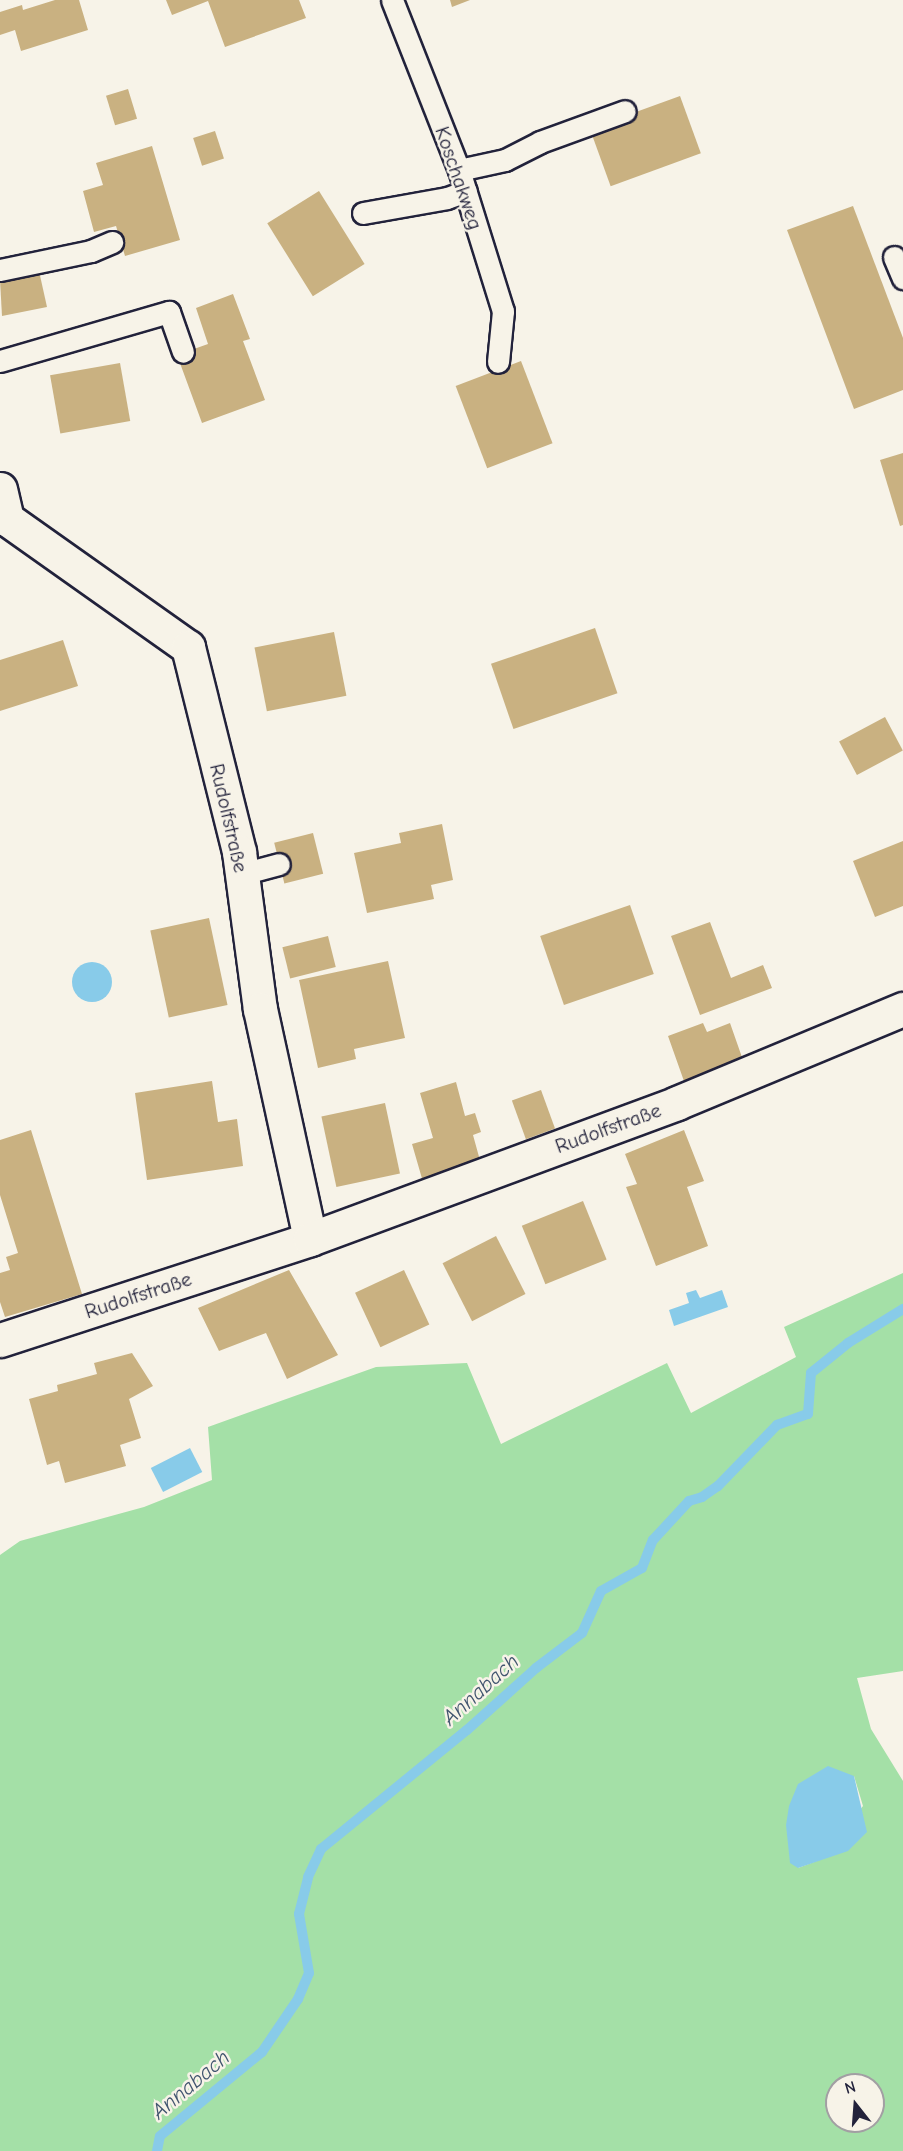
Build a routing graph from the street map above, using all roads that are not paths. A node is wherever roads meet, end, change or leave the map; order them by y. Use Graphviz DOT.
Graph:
graph roads {
  1 [pos="392,0"];
  2 [pos="625,111"];
  3 [pos="459,170"];
  4 [pos="466,191"];
  5 [pos="363,213"];
  6 [pos="112,242"];
  7 [pos="894,257"];
  8 [pos="0,270"];
  9 [pos="903,278"];
  10 [pos="183,352"];
  11 [pos="0,361"];
  12 [pos="498,362"];
  13 [pos="1,496"];
  14 [pos="279,864"];
  15 [pos="242,874"];
  16 [pos="903,1009"];
  17 [pos="310,1239"];
  18 [pos="0,1340"];
  1 -- 3 [label="lane, Koschakweg"];
  2 -- 3 [label="lane"];
  3 -- 4 [label="lane, Koschakweg"];
  4 -- 5 [label="lane"];
  4 -- 12 [label="lane, Koschakweg"];
  6 -- 8 [label="lane"];
  7 -- 9 [label="lane"];
  10 -- 11 [label="lane"];
  13 -- 15 [label="street, Rudolfstraße"];
  14 -- 15 [label="lane"];
  15 -- 17 [label="street, Rudolfstraße"];
  16 -- 17 [label="street, Rudolfstraße"];
  17 -- 18 [label="street, Rudolfstraße"];
}
